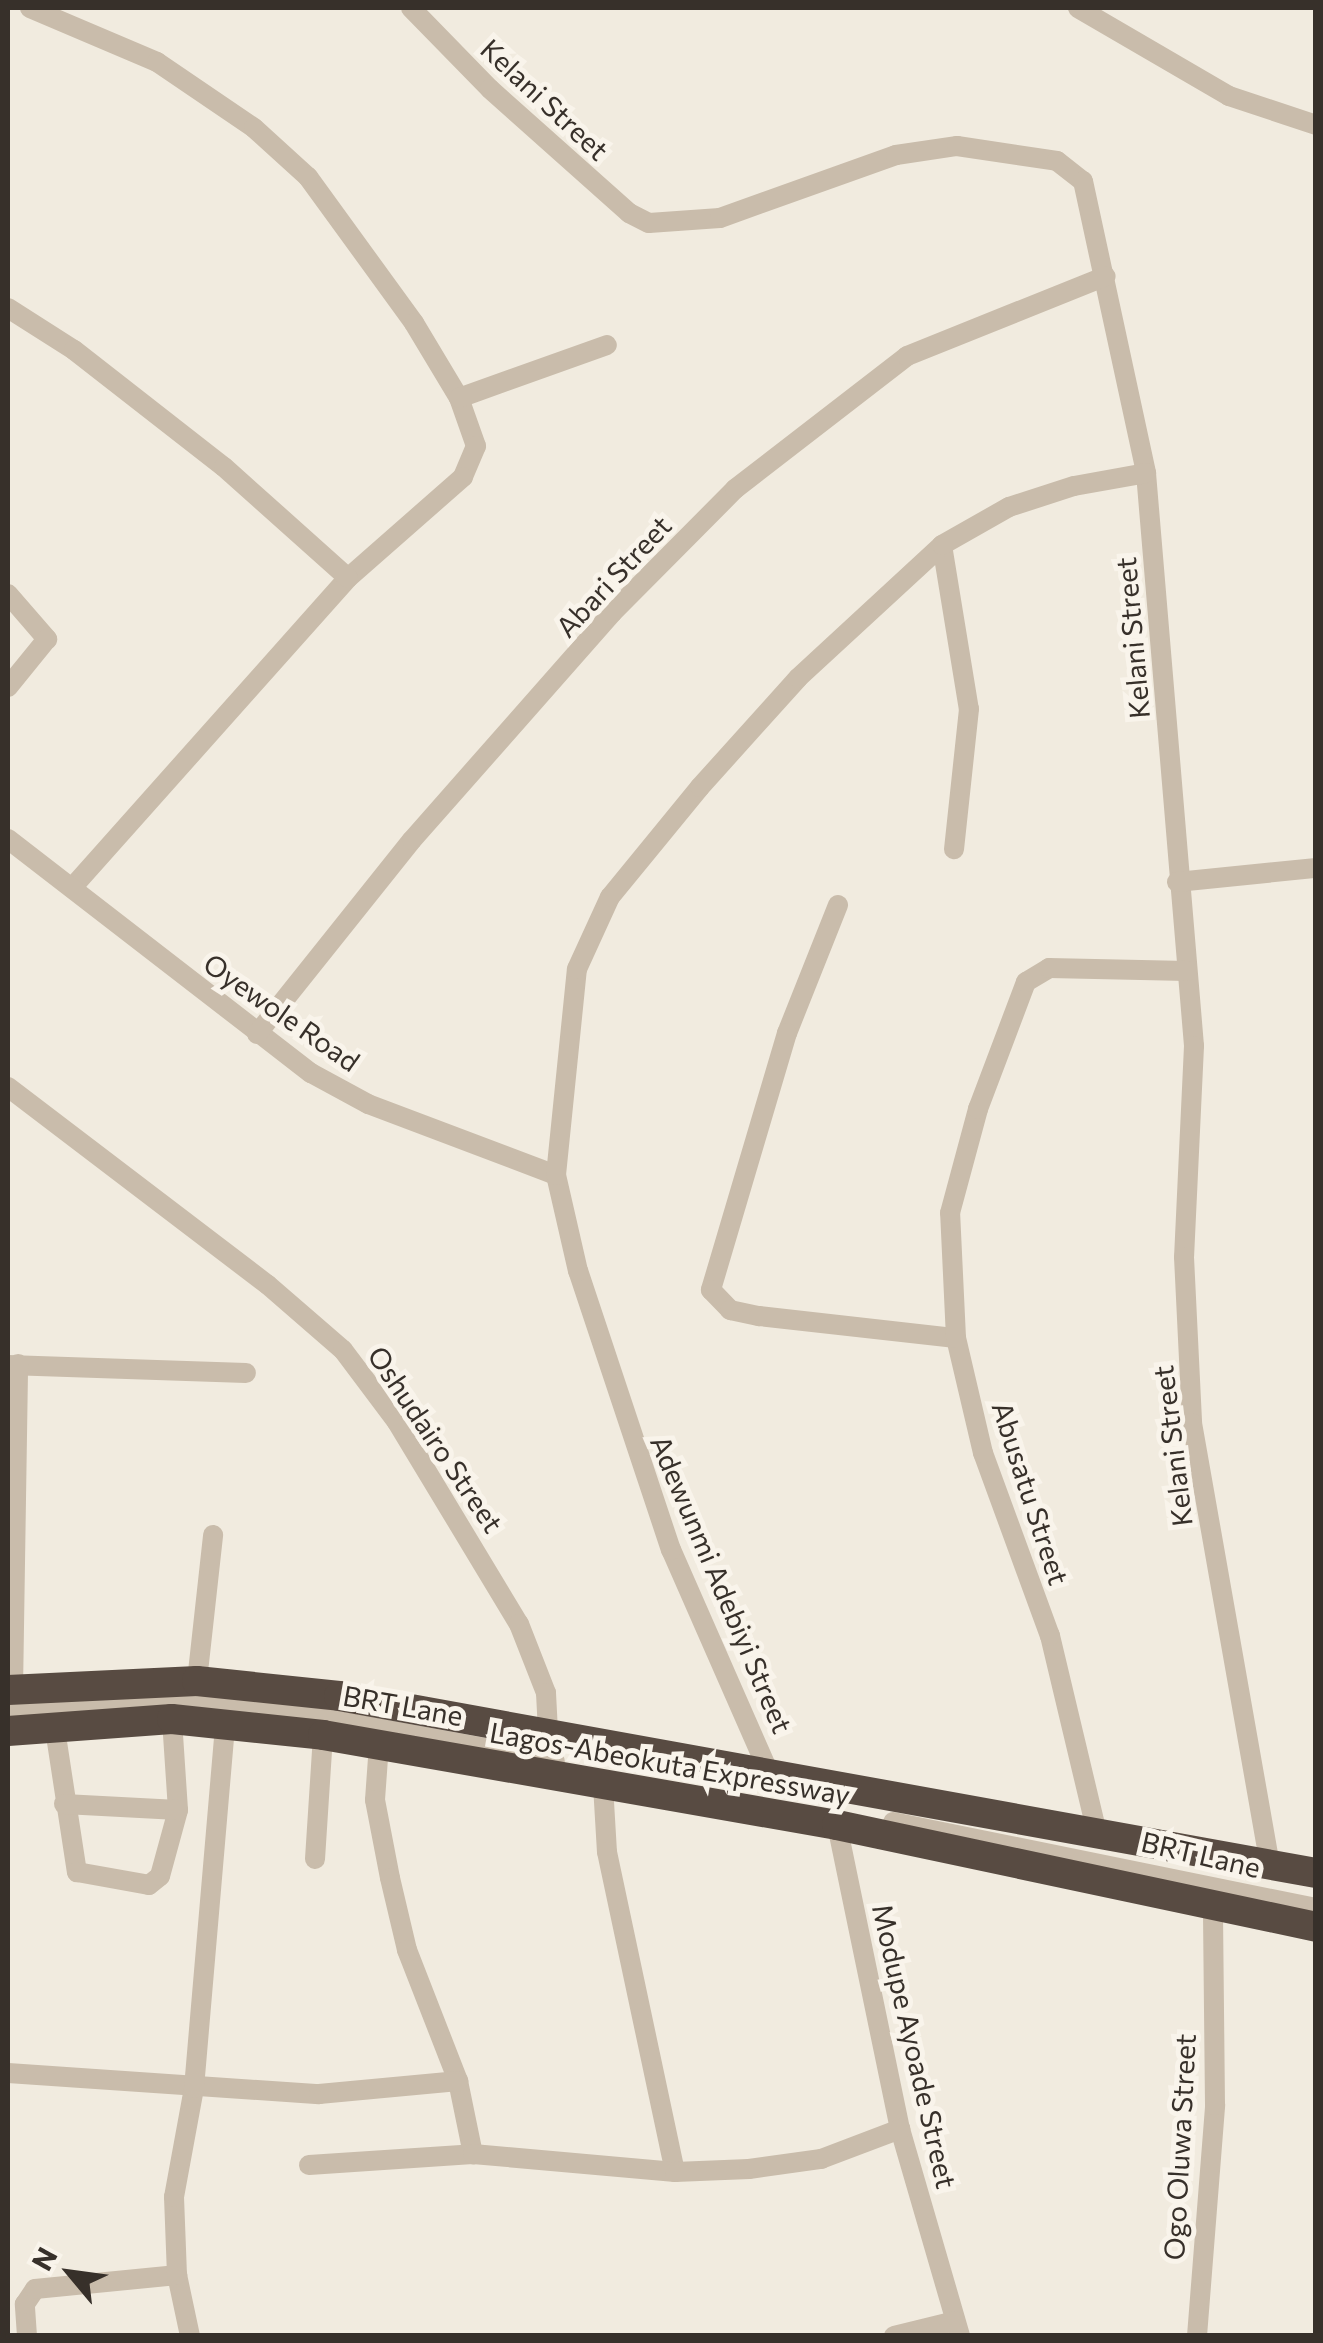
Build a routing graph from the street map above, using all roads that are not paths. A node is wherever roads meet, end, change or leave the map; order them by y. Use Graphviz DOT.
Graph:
graph roads {
  1 [pos="30,8"];
  2 [pos="411,8"];
  3 [pos="1078,8"];
  4 [pos="1316,125"];
  5 [pos="1106,276"];
  6 [pos="8,308"];
  7 [pos="606,344"];
  8 [pos="459,398"];
  9 [pos="1146,473"];
  10 [pos="942,545"];
  11 [pos="348,578"];
  12 [pos="8,594"];
  13 [pos="8,687"];
  14 [pos="8,838"];
  15 [pos="954,848"];
  16 [pos="1316,868"];
  17 [pos="1177,882"];
  18 [pos="72,888"];
  19 [pos="838,905"];
  20 [pos="1187,971"];
  21 [pos="257,1034"];
  22 [pos="8,1086"];
  23 [pos="556,1175"];
  24 [pos="956,1338"];
  25 [pos="13,1365"];
  26 [pos="246,1373"];
  27 [pos="213,1534"];
  28 [pos="197,1682"];
  29 [pos="9,1695"];
  30 [pos="172,1719"];
  31 [pos="225,1728"];
  32 [pos="55,1729"];
  33 [pos="8,1731"];
  34 [pos="548,1732"];
  35 [pos="323,1735"];
  36 [pos="379,1744"];
  37 [pos="8,1749"];
  38 [pos="770,1775"];
  39 [pos="603,1785"];
  40 [pos="64,1804"];
  41 [pos="178,1810"];
  42 [pos="837,1826"];
  43 [pos="1097,1833"];
  44 [pos="315,1859"];
  45 [pos="1270,1868"];
  46 [pos="1316,1874"];
  47 [pos="1213,1902"];
  48 [pos="1316,1908"];
  49 [pos="1316,1926"];
  50 [pos="8,2073"];
  51 [pos="458,2081"];
  52 [pos="194,2088"];
  53 [pos="900,2129"];
  54 [pos="473,2154"];
  55 [pos="309,2165"];
  56 [pos="675,2172"];
  57 [pos="177,2275"];
  58 [pos="958,2328"];
  59 [pos="27,2336"];
  60 [pos="190,2336"];
  61 [pos="894,2336"];
  62 [pos="1197,2336"];
  1 -- 8 [label="street"];
  2 -- 5 [label="street, Kelani Street"];
  3 -- 4 [label="street"];
  5 -- 9 [label="street, Kelani Street"];
  5 -- 21 [label="street, Abari Street"];
  6 -- 11 [label="street"];
  7 -- 8 [label="street"];
  8 -- 11 [label="street"];
  9 -- 10 [label="street, Adewunmi Adebiyi Street"];
  9 -- 17 [label="street, Kelani Street"];
  10 -- 15 [label="street"];
  10 -- 23 [label="street, Adewunmi Adebiyi Street"];
  11 -- 18 [label="street"];
  12 -- 13 [label="street"];
  14 -- 18 [label="street, Oyewole Road"];
  16 -- 17 [label="street"];
  17 -- 20 [label="street, Kelani Street"];
  18 -- 21 [label="street, Oyewole Road"];
  19 -- 24 [label="street"];
  20 -- 24 [label="street, Abusatu Street"];
  20 -- 45 [label="street, Kelani Street"];
  21 -- 23 [label="street, Oyewole Road"];
  22 -- 34 [label="street, Oshudairo Street"];
  23 -- 38 [label="street, Adewunmi Adebiyi Street"];
  24 -- 43 [label="street, Abusatu Street"];
  25 -- 26 [label="street"];
  25 -- 29 [label="street"];
  27 -- 28 [label="street"];
  28 -- 29 [label="highway, Lagos-Abeokuta Expressway"];
  28 -- 34 [label="highway, Lagos-Abeokuta Expressway"];
  29 -- 48 [label="street, BRT Lane"];
  30 -- 31 [label="highway, Lagos-Abeokuta Expressway"];
  30 -- 32 [label="highway, Lagos-Abeokuta Expressway"];
  30 -- 41 [label="street"];
  31 -- 35 [label="highway, Lagos-Abeokuta Expressway"];
  31 -- 52 [label="street"];
  32 -- 33 [label="highway, Lagos-Abeokuta Expressway"];
  32 -- 40 [label="street"];
  33 -- 37 [label="street"];
  34 -- 38 [label="highway, Lagos-Abeokuta Expressway"];
  35 -- 36 [label="highway, Lagos-Abeokuta Expressway"];
  35 -- 44 [label="street"];
  36 -- 39 [label="highway, Lagos-Abeokuta Expressway"];
  36 -- 51 [label="street"];
  38 -- 43 [label="highway, Lagos-Abeokuta Expressway"];
  39 -- 42 [label="highway, Lagos-Abeokuta Expressway"];
  39 -- 56 [label="street"];
  40 -- 41 [label="street"];
  40 -- 41 [label="street"];
  42 -- 47 [label="highway, Lagos-Abeokuta Expressway"];
  42 -- 53 [label="street, Modupe Ayoade Street"];
  43 -- 45 [label="highway, Lagos-Abeokuta Expressway"];
  45 -- 46 [label="highway, Lagos-Abeokuta Expressway"];
  47 -- 49 [label="highway, Lagos-Abeokuta Expressway"];
  47 -- 62 [label="street, Ogo Oluwa Street"];
  50 -- 52 [label="street"];
  51 -- 52 [label="street"];
  51 -- 54 [label="street"];
  52 -- 57 [label="street"];
  53 -- 56 [label="street"];
  53 -- 58 [label="street, Modupe Ayoade Street"];
  54 -- 55 [label="street"];
  54 -- 56 [label="street"];
  57 -- 59 [label="street"];
  57 -- 60 [label="street"];
  58 -- 61 [label="street"];
}
